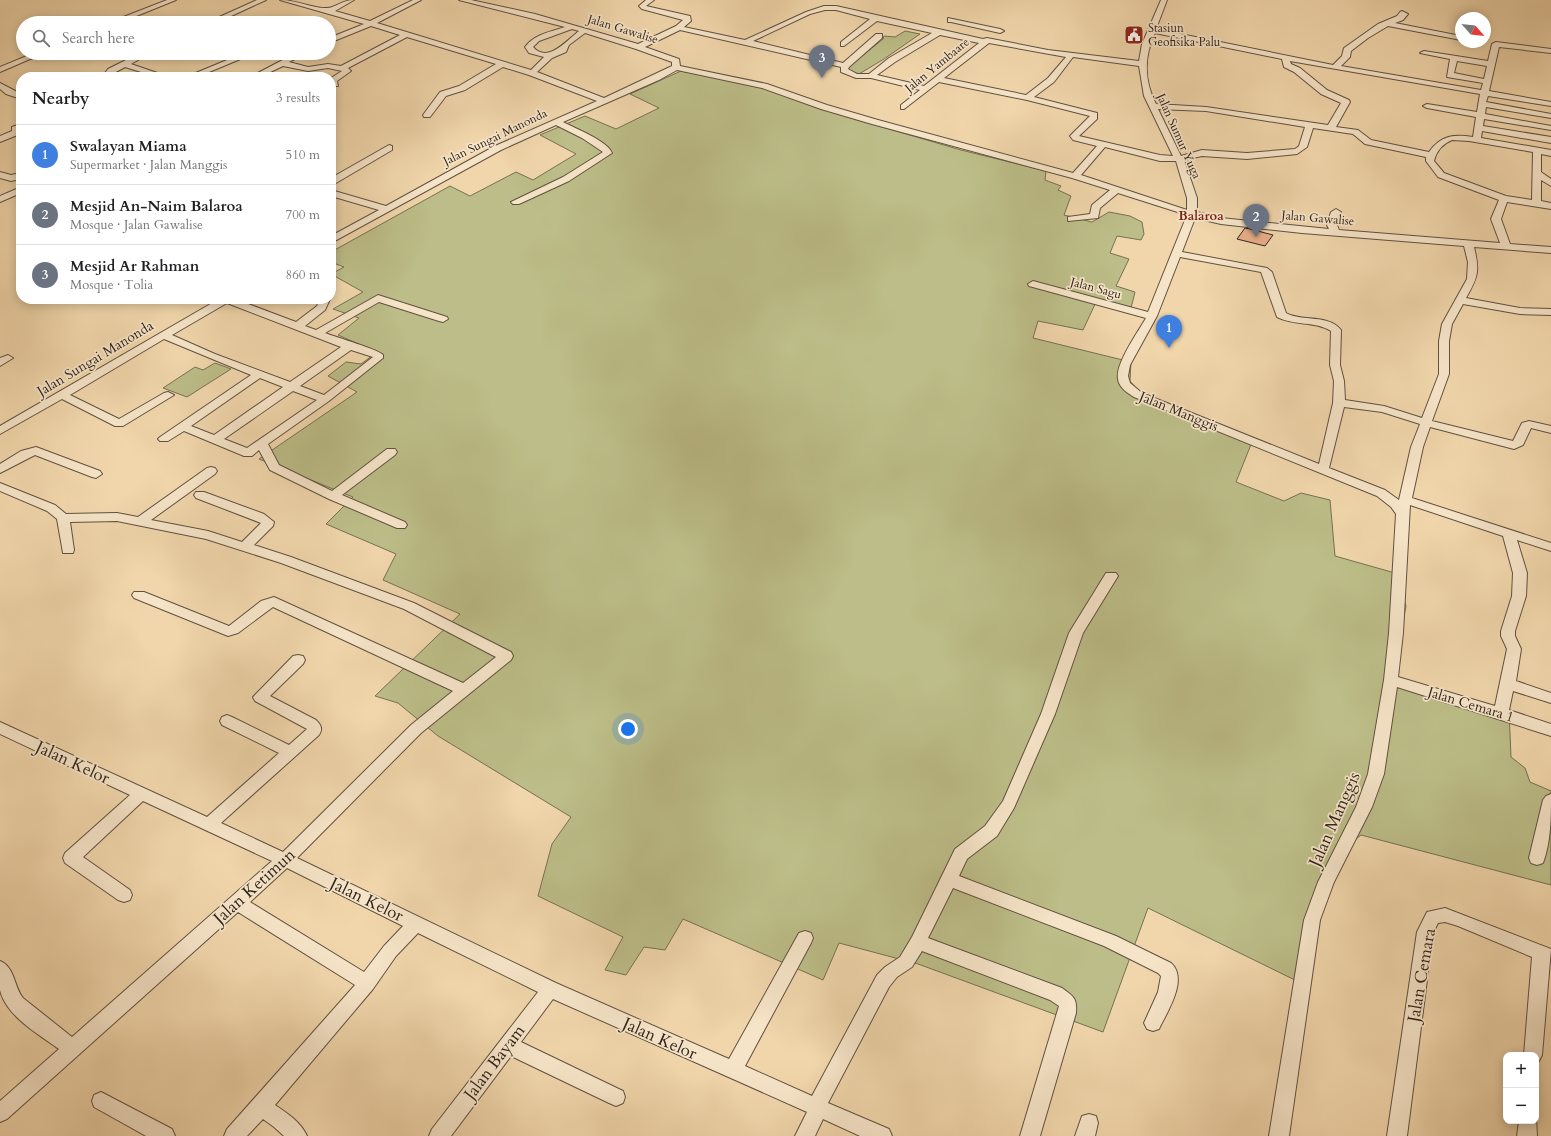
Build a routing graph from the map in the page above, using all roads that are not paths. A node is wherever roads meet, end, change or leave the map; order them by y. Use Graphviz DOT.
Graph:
graph roads {
  1 [pos="173,0"];
  2 [pos="263,0"];
  3 [pos="283,0"];
  4 [pos="351,0"];
  5 [pos="418,0"];
  6 [pos="462,0"];
  7 [pos="650,0"];
  8 [pos="1164,0"];
  9 [pos="329,11"];
  10 [pos="1402,13"];
  11 [pos="131,16"];
  12 [pos="228,16"];
  13 [pos="876,18"];
  14 [pos="951,20"];
  15 [pos="372,23"];
  16 [pos="1386,24"];
  17 [pos="572,27"];
  18 [pos="678,28"];
  19 [pos="1152,30"];
  20 [pos="584,31"];
  21 [pos="937,33"];
  22 [pos="408,34"];
  23 [pos="879,36"];
  24 [pos="1455,37"];
  25 [pos="336,38"];
  26 [pos="986,41"];
  27 [pos="746,42"];
  28 [pos="871,44"];
  29 [pos="639,46"];
  30 [pos="1551,51"];
  31 [pos="1424,53"];
  32 [pos="1071,55"];
  33 [pos="549,56"];
  34 [pos="1286,58"];
  35 [pos="1454,58"];
  36 [pos="24,60"];
  37 [pos="132,60"];
  38 [pos="233,60"];
  39 [pos="287,60"];
  40 [pos="281,63"];
  41 [pos="124,64"];
  42 [pos="502,64"];
  43 [pos="1142,64"];
  44 [pos="1491,64"];
  45 [pos="845,66"];
  46 [pos="676,67"];
  47 [pos="1335,67"];
  48 [pos="342,68"];
  49 [pos="0,70"];
  50 [pos="110,72"];
  51 [pos="149,72"];
  52 [pos="203,72"];
  53 [pos="264,72"];
  54 [pos="532,73"];
  55 [pos="871,76"];
  56 [pos="862,77"];
  57 [pos="336,78"];
  58 [pos="938,79"];
  59 [pos="1488,82"];
  60 [pos="0,85"];
  61 [pos="852,86"];
  62 [pos="926,89"];
  63 [pos="1486,93"];
  64 [pos="16,95"];
  65 [pos="1028,98"];
  66 [pos="604,101"];
  67 [pos="1482,104"];
  68 [pos="1551,104"];
  69 [pos="1152,106"];
  70 [pos="1427,106"];
  71 [pos="904,107"];
  72 [pos="426,115"];
  73 [pos="1480,116"];
  74 [pos="1551,116"];
  75 [pos="555,122"];
  76 [pos="1310,125"];
  77 [pos="1331,128"];
  78 [pos="1479,128"];
  79 [pos="1551,128"];
  80 [pos="16,132"];
  81 [pos="0,139"];
  82 [pos="1477,140"];
  83 [pos="1551,140"];
  84 [pos="1102,145"];
  85 [pos="389,148"];
  86 [pos="1537,150"];
  87 [pos="1551,153"];
  88 [pos="1431,155"];
  89 [pos="1178,159"];
  90 [pos="1536,173"];
  91 [pos="0,175"];
  92 [pos="1075,176"];
  93 [pos="16,178"];
  94 [pos="336,179"];
  95 [pos="336,182"];
  96 [pos="1551,183"];
  97 [pos="336,190"];
  98 [pos="1116,190"];
  99 [pos="16,192"];
  100 [pos="336,194"];
  101 [pos="0,199"];
  102 [pos="1504,199"];
  103 [pos="516,202"];
  104 [pos="1536,203"];
  105 [pos="1551,206"];
  106 [pos="387,209"];
  107 [pos="1336,212"];
  108 [pos="1192,214"];
  109 [pos="1072,219"];
  110 [pos="1335,233"];
  111 [pos="336,237"];
  112 [pos="1468,242"];
  113 [pos="1506,246"];
  114 [pos="1551,250"];
  115 [pos="1178,254"];
  116 [pos="1033,284"];
  117 [pos="1459,300"];
  118 [pos="217,304"];
  119 [pos="239,304"];
  120 [pos="323,304"];
  121 [pos="1551,312"];
  122 [pos="1152,316"];
  123 [pos="443,319"];
  124 [pos="298,326"];
  125 [pos="318,333"];
  126 [pos="163,335"];
  127 [pos="349,346"];
  128 [pos="259,374"];
  129 [pos="293,387"];
  130 [pos="62,394"];
  131 [pos="168,395"];
  132 [pos="326,400"];
  133 [pos="1339,403"];
  134 [pos="1427,423"];
  135 [pos="182,426"];
  136 [pos="1551,430"];
  137 [pos="0,431"];
  138 [pos="164,439"];
  139 [pos="216,439"];
  140 [pos="262,444"];
  141 [pos="391,452"];
  142 [pos="0,469"];
  143 [pos="1323,470"];
  144 [pos="211,471"];
  145 [pos="96,474"];
  146 [pos="0,487"];
  147 [pos="200,495"];
  148 [pos="333,496"];
  149 [pos="1404,507"];
  150 [pos="63,518"];
  151 [pos="141,521"];
  152 [pos="401,525"];
  153 [pos="1509,534"];
  154 [pos="244,547"];
  155 [pos="1551,547"];
  156 [pos="68,550"];
  157 [pos="1111,576"];
  158 [pos="139,595"];
  159 [pos="298,660"];
  160 [pos="1391,680"];
  161 [pos="1508,684"];
  162 [pos="464,690"];
  163 [pos="1551,698"];
  164 [pos="1501,713"];
  165 [pos="227,721"];
  166 [pos="0,728"];
  167 [pos="1551,730"];
  168 [pos="290,752"];
  169 [pos="141,794"];
  170 [pos="1551,800"];
  171 [pos="208,825"];
  172 [pos="1537,858"];
  173 [pos="285,860"];
  174 [pos="949,879"];
  175 [pos="124,896"];
  176 [pos="236,902"];
  177 [pos="417,923"];
  178 [pos="805,938"];
  179 [pos="918,942"];
  180 [pos="1546,955"];
  181 [pos="0,969"];
  182 [pos="367,983"];
  183 [pos="550,989"];
  184 [pos="1153,1024"];
  185 [pos="507,1045"];
  186 [pos="72,1049"];
  187 [pos="1533,1052"];
  188 [pos="733,1070"];
  189 [pos="616,1097"];
  190 [pos="101,1102"];
  191 [pos="261,1107"];
  192 [pos="818,1107"];
  193 [pos="0,1113"];
  194 [pos="1528,1124"];
  195 [pos="164,1136"];
  196 [pos="234,1136"];
  197 [pos="297,1136"];
  198 [pos="439,1136"];
  199 [pos="805,1136"];
  200 [pos="882,1136"];
  201 [pos="1030,1136"];
  202 [pos="1278,1136"];
  203 [pos="1397,1136"];
  204 [pos="1527,1136"];
  1 -- 11 [label="street"];
  2 -- 12 [label="street"];
  3 -- 9 [label="street"];
  4 -- 9 [label="street"];
  5 -- 15 [label="street"];
  6 -- 17 [label="street, Jalan Gawalise"];
  7 -- 18 [label="street"];
  8 -- 19 [label="street, Jalan Sumur Yuga"];
  9 -- 15 [label="street"];
  10 -- 16 [label="street"];
  13 -- 21 [label="street"];
  13 -- 27 [label="street"];
  13 -- 28 [label="street"];
  14 -- 26 [label="street, Jalan Yambaare"];
  15 -- 22 [label="street"];
  15 -- 25 [label="street"];
  16 -- 24 [label="street"];
  16 -- 47 [label="street"];
  17 -- 20 [label="street, Jalan Gawalise"];
  17 -- 33 [label="street"];
  18 -- 27 [label="street"];
  18 -- 29 [label="street"];
  19 -- 34 [label="street"];
  19 -- 43 [label="street, Jalan Sumur Yuga"];
  20 -- 29 [label="street, Jalan Gawalise"];
  20 -- 33 [label="street"];
  21 -- 26 [label="street"];
  21 -- 55 [label="street"];
  22 -- 42 [label="street"];
  22 -- 48 [label="street"];
  23 -- 28 [label="street"];
  26 -- 32 [label="street"];
  26 -- 58 [label="street, Jalan Yambaare"];
  27 -- 45 [label="street"];
  28 -- 45 [label="street"];
  29 -- 46 [label="street, Jalan Gawalise"];
  30 -- 44 [label="street"];
  31 -- 35 [label="street"];
  32 -- 43 [label="street"];
  32 -- 65 [label="street"];
  33 -- 54 [label="street"];
  34 -- 47 [label="street"];
  34 -- 77 [label="street"];
  35 -- 44 [label="street"];
  35 -- 59 [label="street"];
  36 -- 49 [label="street"];
  37 -- 41 [label="street"];
  38 -- 52 [label="street"];
  39 -- 40 [label="street"];
  40 -- 48 [label="street"];
  40 -- 53 [label="street"];
  41 -- 50 [label="street"];
  41 -- 51 [label="street"];
  42 -- 54 [label="street"];
  42 -- 72 [label="street"];
  43 -- 69 [label="street, Jalan Sumur Yuga"];
  44 -- 59 [label="street"];
  45 -- 56 [label="street"];
  46 -- 66 [label="street, Jalan Sungai Manonda"];
  46 -- 92 [label="street, Jalan Gawalise"];
  47 -- 63 [label="street"];
  48 -- 57 [label="street"];
  54 -- 66 [label="street"];
  55 -- 56 [label="street"];
  55 -- 62 [label="street"];
  56 -- 61 [label="street"];
  58 -- 62 [label="street, Jalan Yambaare"];
  58 -- 65 [label="street"];
  59 -- 63 [label="street"];
  60 -- 64 [label="street"];
  62 -- 71 [label="street, Jalan Yambaare"];
  63 -- 67 [label="street"];
  63 -- 68 [label="street"];
  65 -- 84 [label="street"];
  66 -- 75 [label="street, Jalan Sungai Manonda"];
  67 -- 73 [label="street"];
  67 -- 74 [label="street"];
  69 -- 76 [label="street"];
  69 -- 89 [label="street, Jalan Sumur Yuga"];
  70 -- 73 [label="street"];
  73 -- 78 [label="street"];
  73 -- 79 [label="street"];
  75 -- 103 [label="street"];
  75 -- 106 [label="street, Jalan Sungai Manonda"];
  76 -- 77 [label="street"];
  76 -- 89 [label="street"];
  77 -- 88 [label="street"];
  78 -- 82 [label="street"];
  78 -- 83 [label="street"];
  80 -- 81 [label="street"];
  82 -- 86 [label="street"];
  82 -- 88 [label="street"];
  84 -- 89 [label="street"];
  84 -- 92 [label="street"];
  85 -- 94 [label="street"];
  86 -- 87 [label="street"];
  86 -- 90 [label="street"];
  88 -- 102 [label="street"];
  89 -- 108 [label="street, Jalan Sumur Yuga"];
  90 -- 96 [label="street"];
  90 -- 104 [label="street"];
  91 -- 93 [label="street"];
  92 -- 98 [label="street, Jalan Gawalise"];
  95 -- 97 [label="street"];
  98 -- 108 [label="street, Jalan Gawalise"];
  98 -- 109 [label="street"];
  99 -- 101 [label="street"];
  100 -- 106 [label="street"];
  102 -- 104 [label="street"];
  102 -- 113 [label="street"];
  104 -- 105 [label="street"];
  106 -- 111 [label="street, Jalan Sungai Manonda"];
  107 -- 110 [label="street"];
  108 -- 110 [label="street, Jalan Gawalise"];
  108 -- 115 [label="street, Jalan Manggis"];
  110 -- 112 [label="street, Jalan Gawalise"];
  112 -- 113 [label="street, Jalan Gawalise"];
  112 -- 117 [label="street, Jalan Manggis"];
  113 -- 114 [label="street, Jalan Gawalise"];
  115 -- 122 [label="street, Jalan Manggis"];
  115 -- 133 [label="street"];
  116 -- 122 [label="street, Jalan Sagu"];
  117 -- 121 [label="street"];
  117 -- 134 [label="street, Jalan Manggis"];
  118 -- 126 [label="street, Jalan Sungai Manonda"];
  119 -- 124 [label="street"];
  120 -- 124 [label="street"];
  122 -- 143 [label="street, Jalan Manggis"];
  123 -- 125 [label="street"];
  124 -- 125 [label="street"];
  125 -- 127 [label="street"];
  126 -- 128 [label="street"];
  126 -- 130 [label="street, Jalan Sungai Manonda"];
  127 -- 129 [label="street"];
  127 -- 132 [label="street"];
  128 -- 129 [label="street"];
  128 -- 135 [label="street"];
  129 -- 132 [label="street"];
  129 -- 139 [label="street"];
  130 -- 131 [label="street"];
  130 -- 137 [label="street, Jalan Sungai Manonda"];
  132 -- 140 [label="street"];
  133 -- 134 [label="street"];
  133 -- 143 [label="street"];
  134 -- 136 [label="street"];
  134 -- 149 [label="street, Jalan Manggis"];
  135 -- 138 [label="street"];
  135 -- 139 [label="street"];
  139 -- 140 [label="street"];
  140 -- 148 [label="street"];
  141 -- 148 [label="street"];
  142 -- 145 [label="street"];
  143 -- 149 [label="street, Jalan Manggis"];
  144 -- 151 [label="street"];
  146 -- 150 [label="street"];
  147 -- 154 [label="street"];
  148 -- 152 [label="street"];
  149 -- 153 [label="street"];
  149 -- 160 [label="street, Jalan Manggis"];
  150 -- 151 [label="street"];
  150 -- 156 [label="street"];
  151 -- 154 [label="street"];
  153 -- 155 [label="street"];
  153 -- 161 [label="street"];
  154 -- 162 [label="street, Jalan Ketimun"];
  157 -- 174 [label="street"];
  158 -- 162 [label="street"];
  159 -- 168 [label="street"];
  160 -- 164 [label="street, Jalan Cemara 1"];
  160 -- 202 [label="street, Jalan Manggis"];
  161 -- 163 [label="street"];
  161 -- 164 [label="street"];
  162 -- 173 [label="street, Jalan Ketimun"];
  164 -- 167 [label="street, Jalan Cemara 1"];
  165 -- 168 [label="street"];
  166 -- 169 [label="street, Jalan Kelor"];
  168 -- 171 [label="street"];
  169 -- 171 [label="street, Jalan Kelor"];
  169 -- 175 [label="street"];
  170 -- 172 [label="street"];
  171 -- 173 [label="street, Jalan Kelor"];
  173 -- 176 [label="street, Jalan Ketimun"];
  173 -- 177 [label="street, Jalan Kelor"];
  174 -- 179 [label="street"];
  174 -- 184 [label="street"];
  176 -- 182 [label="street"];
  176 -- 186 [label="street, Jalan Ketimun"];
  177 -- 182 [label="street"];
  177 -- 183 [label="street, Jalan Kelor"];
  178 -- 188 [label="street"];
  179 -- 192 [label="street"];
  179 -- 201 [label="street"];
  180 -- 187 [label="street"];
  180 -- 203 [label="street, Jalan Cemara"];
  181 -- 186 [label="street"];
  182 -- 191 [label="street"];
  183 -- 185 [label="street, Jalan Bayam"];
  183 -- 188 [label="street, Jalan Kelor"];
  185 -- 189 [label="street"];
  185 -- 198 [label="street, Jalan Bayam"];
  186 -- 193 [label="street, Jalan Ketimun"];
  188 -- 192 [label="street, Jalan Kelor"];
  190 -- 195 [label="street"];
  191 -- 196 [label="street"];
  191 -- 197 [label="street"];
  192 -- 199 [label="street"];
  192 -- 200 [label="street, Jalan Kelor"];
  194 -- 204 [label="street"];
}
